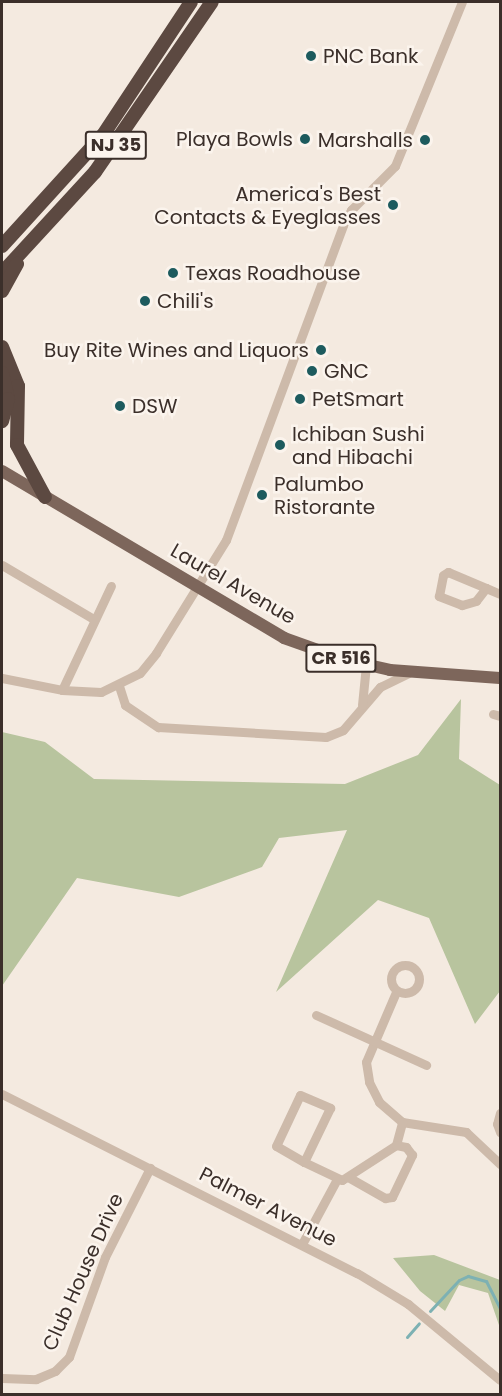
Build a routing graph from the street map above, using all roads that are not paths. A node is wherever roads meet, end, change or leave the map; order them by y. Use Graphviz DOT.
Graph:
graph roads {
  1 [pos="191,2"];
  2 [pos="212,2"];
  3 [pos="462,2"];
  4 [pos="49,223"];
  5 [pos="2,246"];
  6 [pos="2,273"];
  7 [pos="2,291"];
  8 [pos="2,347"];
  9 [pos="2,373"];
  10 [pos="2,421"];
  11 [pos="2,471"];
  12 [pos="45,497"];
  13 [pos="2,565"];
  14 [pos="111,586"];
  15 [pos="195,588"];
  16 [pos="486,588"];
  17 [pos="501,594"];
  18 [pos="92,618"];
  19 [pos="366,665"];
  20 [pos="409,673"];
  21 [pos="2,678"];
  22 [pos="501,678"];
  23 [pos="119,686"];
  24 [pos="62,690"];
  25 [pos="357,715"];
  26 [pos="396,992"];
  27 [pos="316,1015"];
  28 [pos="374,1041"];
  29 [pos="426,1065"];
  30 [pos="2,1094"];
  31 [pos="501,1113"];
  32 [pos="402,1122"];
  33 [pos="501,1132"];
  34 [pos="396,1144"];
  35 [pos="304,1162"];
  36 [pos="501,1164"];
  37 [pos="150,1168"];
  38 [pos="348,1177"];
  39 [pos="338,1179"];
  40 [pos="302,1244"];
  41 [pos="2,1378"];
  42 [pos="501,1380"];
  1 -- 5 [label="highway, NJ 35"];
  2 -- 4 [label="highway, NJ 35"];
  3 -- 15 [label="street"];
  4 -- 6 [label="highway, NJ 35"];
  4 -- 7 [label="highway"];
  8 -- 12 [label="highway"];
  9 -- 10 [label="highway"];
  11 -- 12 [label="main road, Laurel Avenue / CR 516"];
  12 -- 15 [label="main road, Laurel Avenue / CR 516"];
  13 -- 18 [label="street"];
  14 -- 18 [label="street"];
  15 -- 19 [label="main road, Laurel Avenue / CR 516"];
  15 -- 23 [label="street"];
  16 -- 16 [label="street"];
  16 -- 17 [label="street"];
  18 -- 24 [label="street"];
  19 -- 20 [label="main road, Laurel Avenue / CR 516"];
  19 -- 25 [label="street"];
  20 -- 22 [label="main road, Laurel Avenue / CR 516"];
  20 -- 25 [label="street"];
  21 -- 24 [label="street"];
  23 -- 24 [label="street"];
  23 -- 25 [label="street"];
  26 -- 26 [label="street"];
  26 -- 28 [label="street"];
  27 -- 28 [label="street"];
  28 -- 29 [label="street"];
  28 -- 32 [label="street"];
  30 -- 37 [label="street, Palmer Avenue"];
  31 -- 33 [label="street"];
  32 -- 34 [label="street"];
  32 -- 36 [label="street"];
  34 -- 38 [label="street"];
  34 -- 38 [label="street"];
  35 -- 35 [label="street"];
  35 -- 39 [label="street"];
  37 -- 40 [label="street, Palmer Avenue"];
  37 -- 41 [label="street, Club House Drive"];
  38 -- 39 [label="street"];
  39 -- 40 [label="street"];
  40 -- 42 [label="street, Palmer Avenue"];
}
